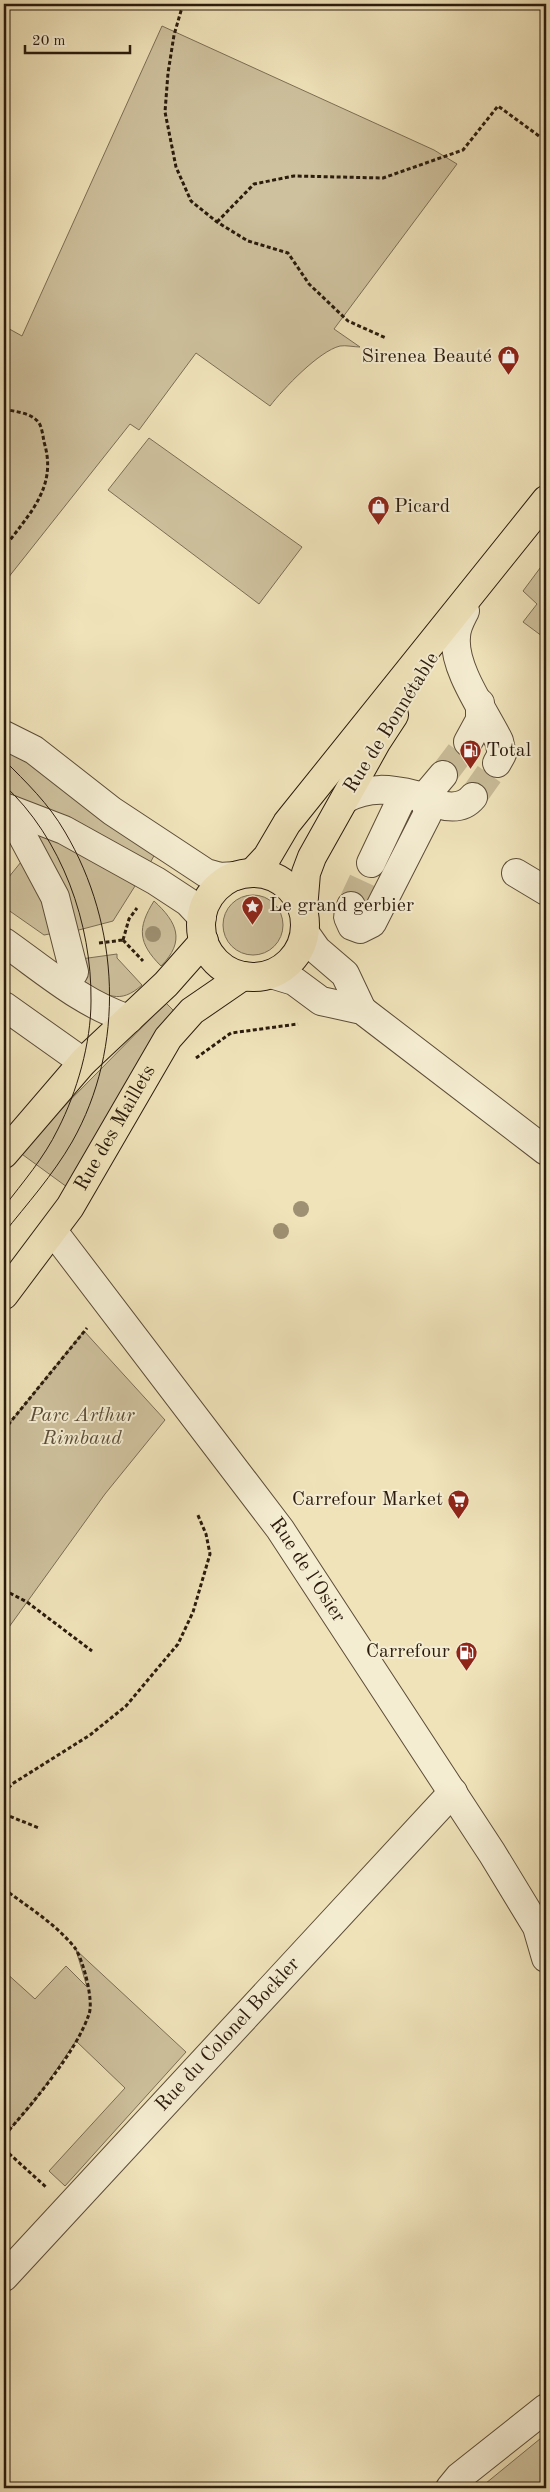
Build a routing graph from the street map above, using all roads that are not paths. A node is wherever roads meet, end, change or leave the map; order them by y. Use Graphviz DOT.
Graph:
graph roads {
  1 [pos="546,500"];
  2 [pos="508,548"];
  3 [pos="465,611"];
  4 [pos="427,656"];
  5 [pos="463,671"];
  6 [pos="4,735"];
  7 [pos="482,752"];
  8 [pos="418,796"];
  9 [pos="344,799"];
  10 [pos="6,808"];
  11 [pos="370,863"];
  12 [pos="516,874"];
  13 [pos="243,875"];
  14 [pos="546,891"];
  15 [pos="351,906"];
  16 [pos="304,921"];
  17 [pos="203,929"];
  18 [pos="4,942"];
  19 [pos="271,974"];
  20 [pos="243,976"];
  21 [pos="66,985"];
  22 [pos="4,1006"];
  23 [pos="362,1010"];
  24 [pos="129,1019"];
  25 [pos="83,1062"];
  26 [pos="546,1151"];
  27 [pos="4,1154"];
  28 [pos="53,1231"];
  29 [pos="4,1294"];
  30 [pos="453,1792"];
  31 [pos="542,1931"];
  32 [pos="546,1958"];
  33 [pos="4,2278"];
  34 [pos="546,2408"];
  35 [pos="450,2488"];
  1 -- 2 [label="main road, Rue de Bonnétable"];
  2 -- 3 [label="main road, Rue de Bonnétable"];
  2 -- 4 [label="main road, Rue de Bonnétable"];
  3 -- 4 [label="main road, Rue de Bonnétable"];
  3 -- 5 [label="street"];
  4 -- 5 [label="street"];
  4 -- 9 [label="main road, Rue de Bonnétable"];
  4 -- 13 [label="main road, Rue de Bonnétable"];
  5 -- 7 [label="street"];
  6 -- 13 [label="street"];
  8 -- 8 [label="street"];
  8 -- 9 [label="street"];
  8 -- 11 [label="street"];
  8 -- 15 [label="street"];
  9 -- 16 [label="main road, Rue de Bonnétable"];
  10 -- 17 [label="street"];
  10 -- 21 [label="street"];
  12 -- 14 [label="street"];
  13 -- 16 [label="main road"];
  13 -- 17 [label="main road"];
  16 -- 19 [label="main road"];
  16 -- 23 [label="street"];
  17 -- 20 [label="main road"];
  17 -- 24 [label="main road"];
  18 -- 21 [label="street"];
  19 -- 20 [label="main road"];
  19 -- 23 [label="street"];
  20 -- 28 [label="main road, Rue des Maillets"];
  21 -- 24 [label="street"];
  22 -- 25 [label="street"];
  23 -- 26 [label="street"];
  24 -- 25 [label="main road"];
  25 -- 27 [label="main road"];
  28 -- 29 [label="main road, Rue des Maillets"];
  28 -- 30 [label="street, Rue de l'Osier"];
  30 -- 31 [label="street, Rue de l'Osier"];
  30 -- 33 [label="street, Rue du Colonel Bockler"];
  31 -- 32 [label="street, Rue de l'Osier"];
  34 -- 35 [label="street"];
}
